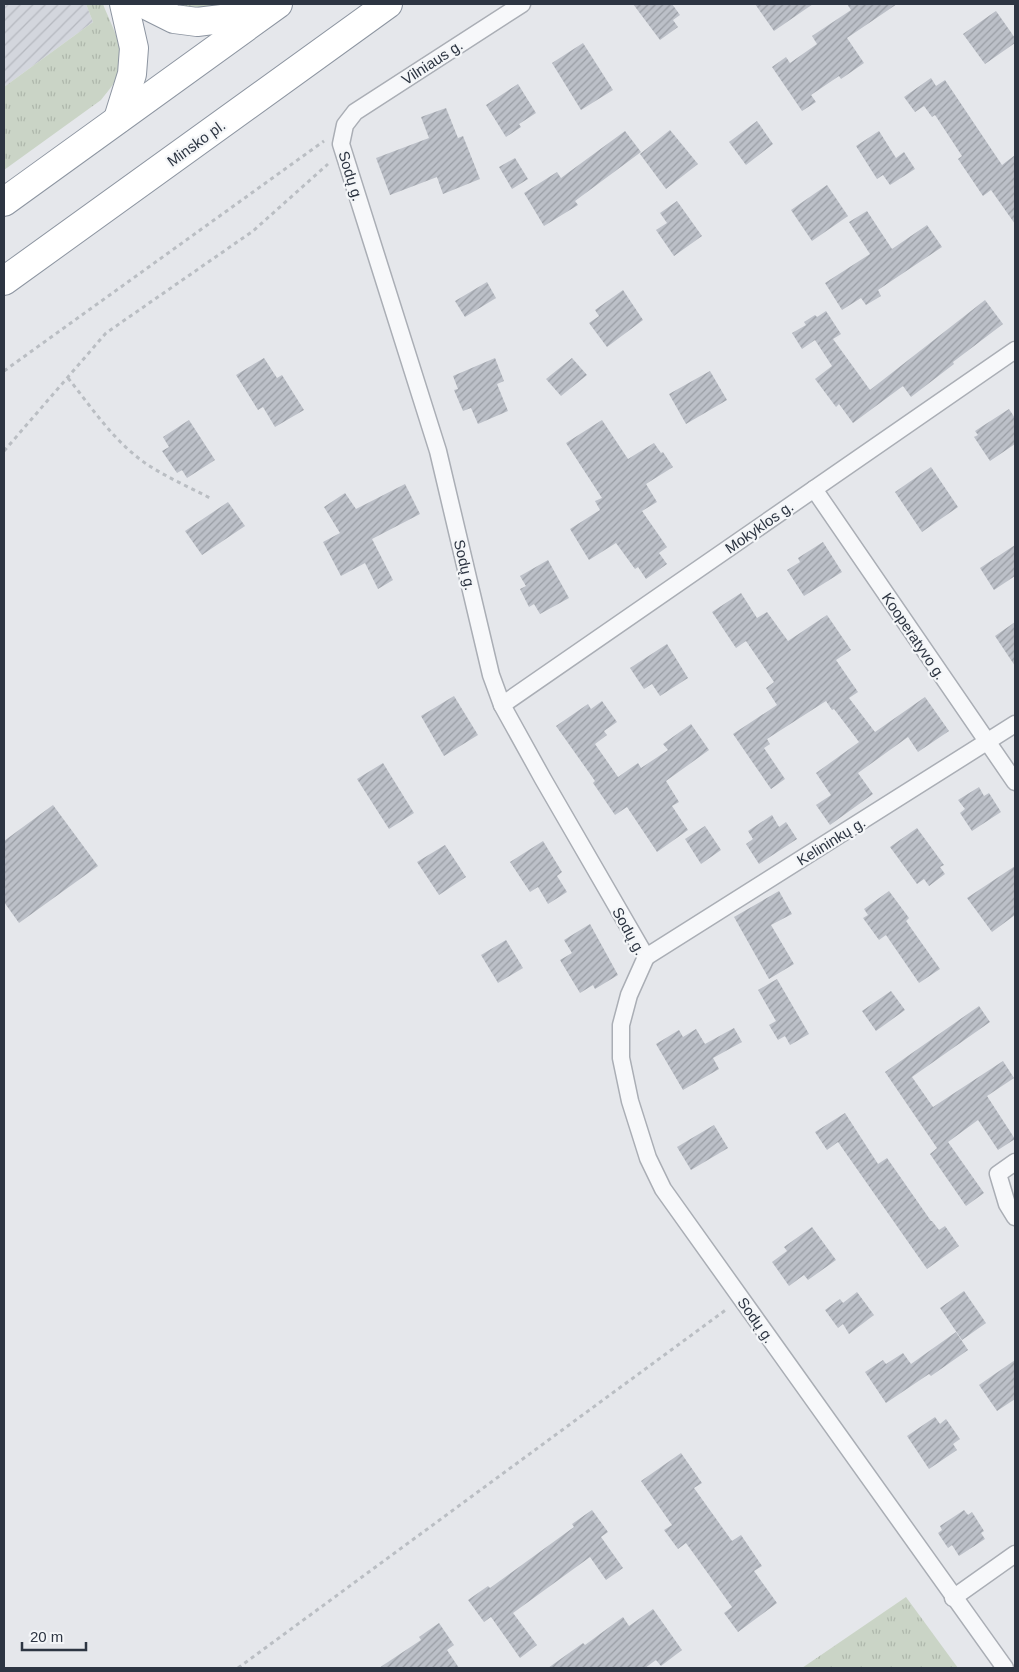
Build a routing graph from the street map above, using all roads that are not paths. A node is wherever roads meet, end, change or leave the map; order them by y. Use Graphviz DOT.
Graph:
graph roads {
  1 [pos="124,4"];
  2 [pos="144,4"];
  3 [pos="388,4"];
  4 [pos="522,4"];
  5 [pos="271,9"];
  6 [pos="118,119"];
  7 [pos="346,125"];
  8 [pos="4,202"];
  9 [pos="4,281"];
  10 [pos="1015,350"];
  11 [pos="814,489"];
  12 [pos="502,705"];
  13 [pos="1015,724"];
  14 [pos="987,742"];
  15 [pos="1015,782"];
  16 [pos="646,957"];
  17 [pos="1015,1162"];
  18 [pos="1015,1217"];
  19 [pos="1015,1554"];
  20 [pos="953,1598"];
  21 [pos="1005,1668"];
  1 -- 6 [label="highway"];
  2 -- 5 [label="highway"];
  3 -- 9 [label="highway, Minsko pl."];
  4 -- 7 [label="street, Vilniaus g."];
  5 -- 6 [label="highway"];
  6 -- 8 [label="highway"];
  7 -- 12 [label="street, Sodų g."];
  10 -- 11 [label="street, Mokyklos g."];
  11 -- 12 [label="street, Mokyklos g."];
  11 -- 14 [label="street, Kooperatyvo g."];
  12 -- 16 [label="street, Sodų g."];
  13 -- 14 [label="street, Kelininkų g."];
  14 -- 15 [label="street, Kooperatyvo g."];
  14 -- 16 [label="street, Kelininkų g."];
  16 -- 20 [label="street, Sodų g."];
  17 -- 18 [label="street"];
  19 -- 20 [label="street"];
  20 -- 21 [label="street, Sodų g."];
}
